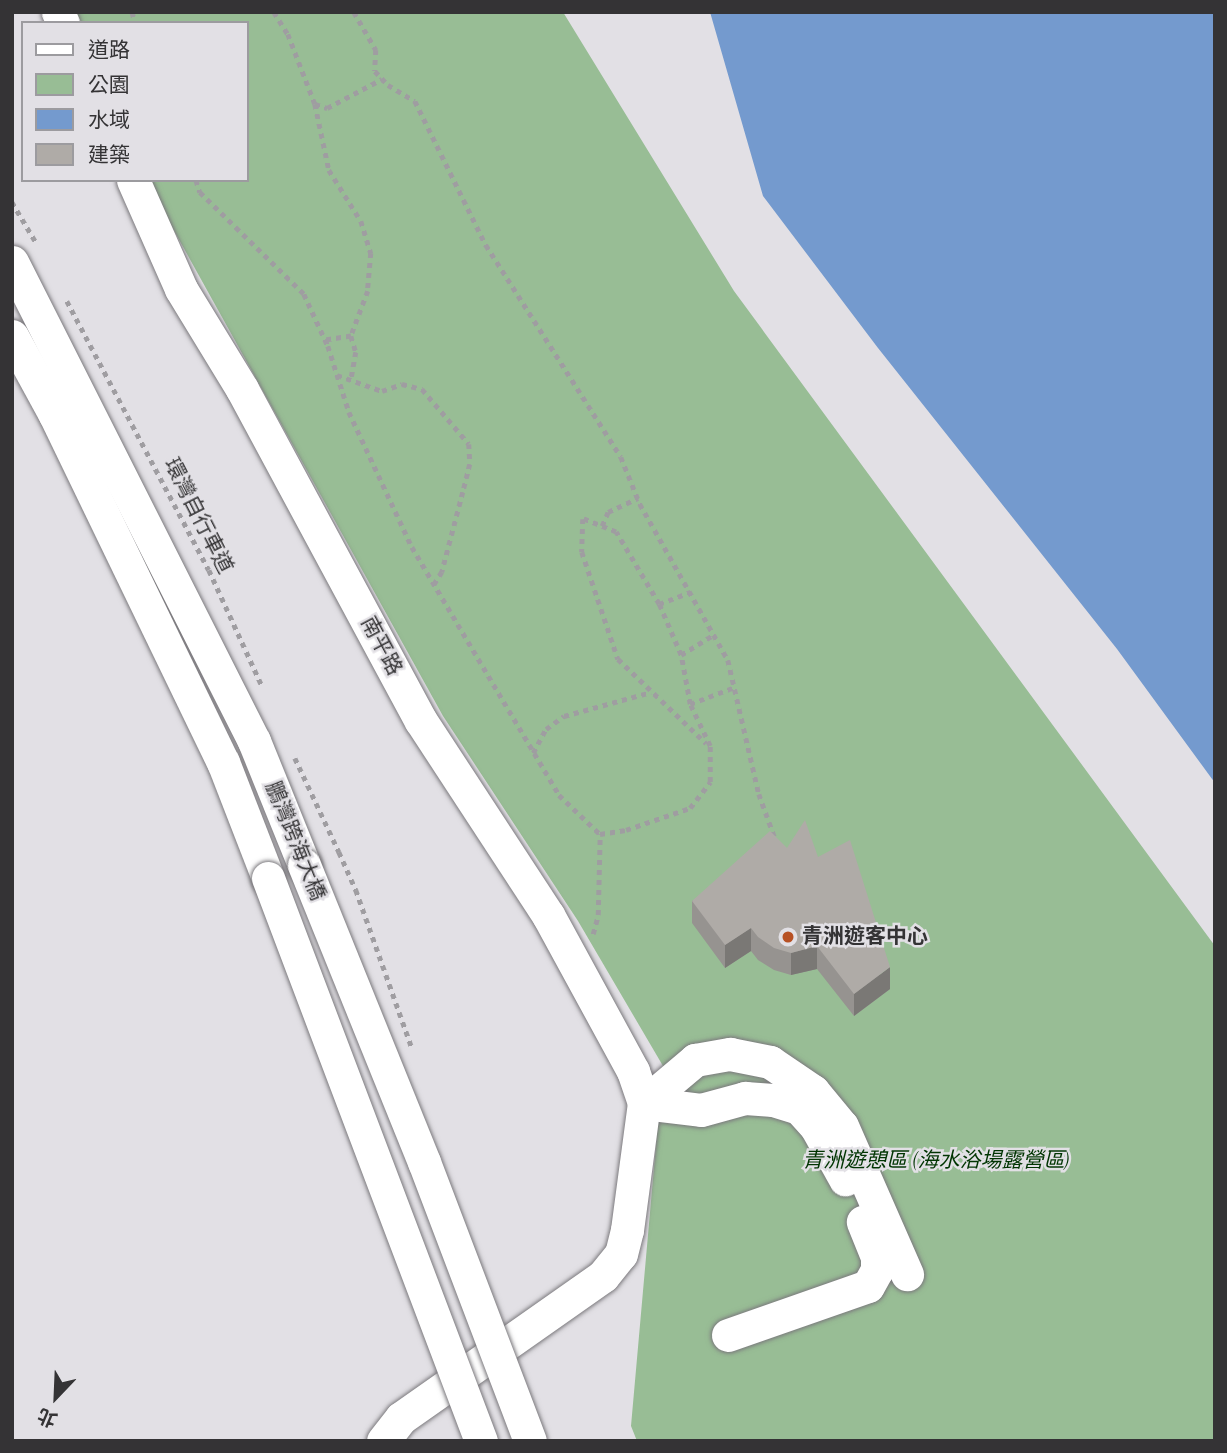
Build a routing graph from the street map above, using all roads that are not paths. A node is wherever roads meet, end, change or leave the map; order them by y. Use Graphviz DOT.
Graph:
graph roads {
  1 [pos="134,182"];
  2 [pos="27,258"];
  3 [pos="12,336"];
  4 [pos="644,1103"];
  5 [pos="907,1273"];
  6 [pos="727,1335"];
  7 [pos="383,1441"];
  8 [pos="481,1441"];
  9 [pos="530,1441"];
  1 -- 4 [label="street, 南平路"];
  2 -- 9 [label="street, 鵬灣跨海大橋, bridge"];
  3 -- 8 [label="street, 鵬灣跨海大橋, bridge"];
  4 -- 5 [label="street"];
  4 -- 6 [label="street"];
  4 -- 7 [label="street"];
}
